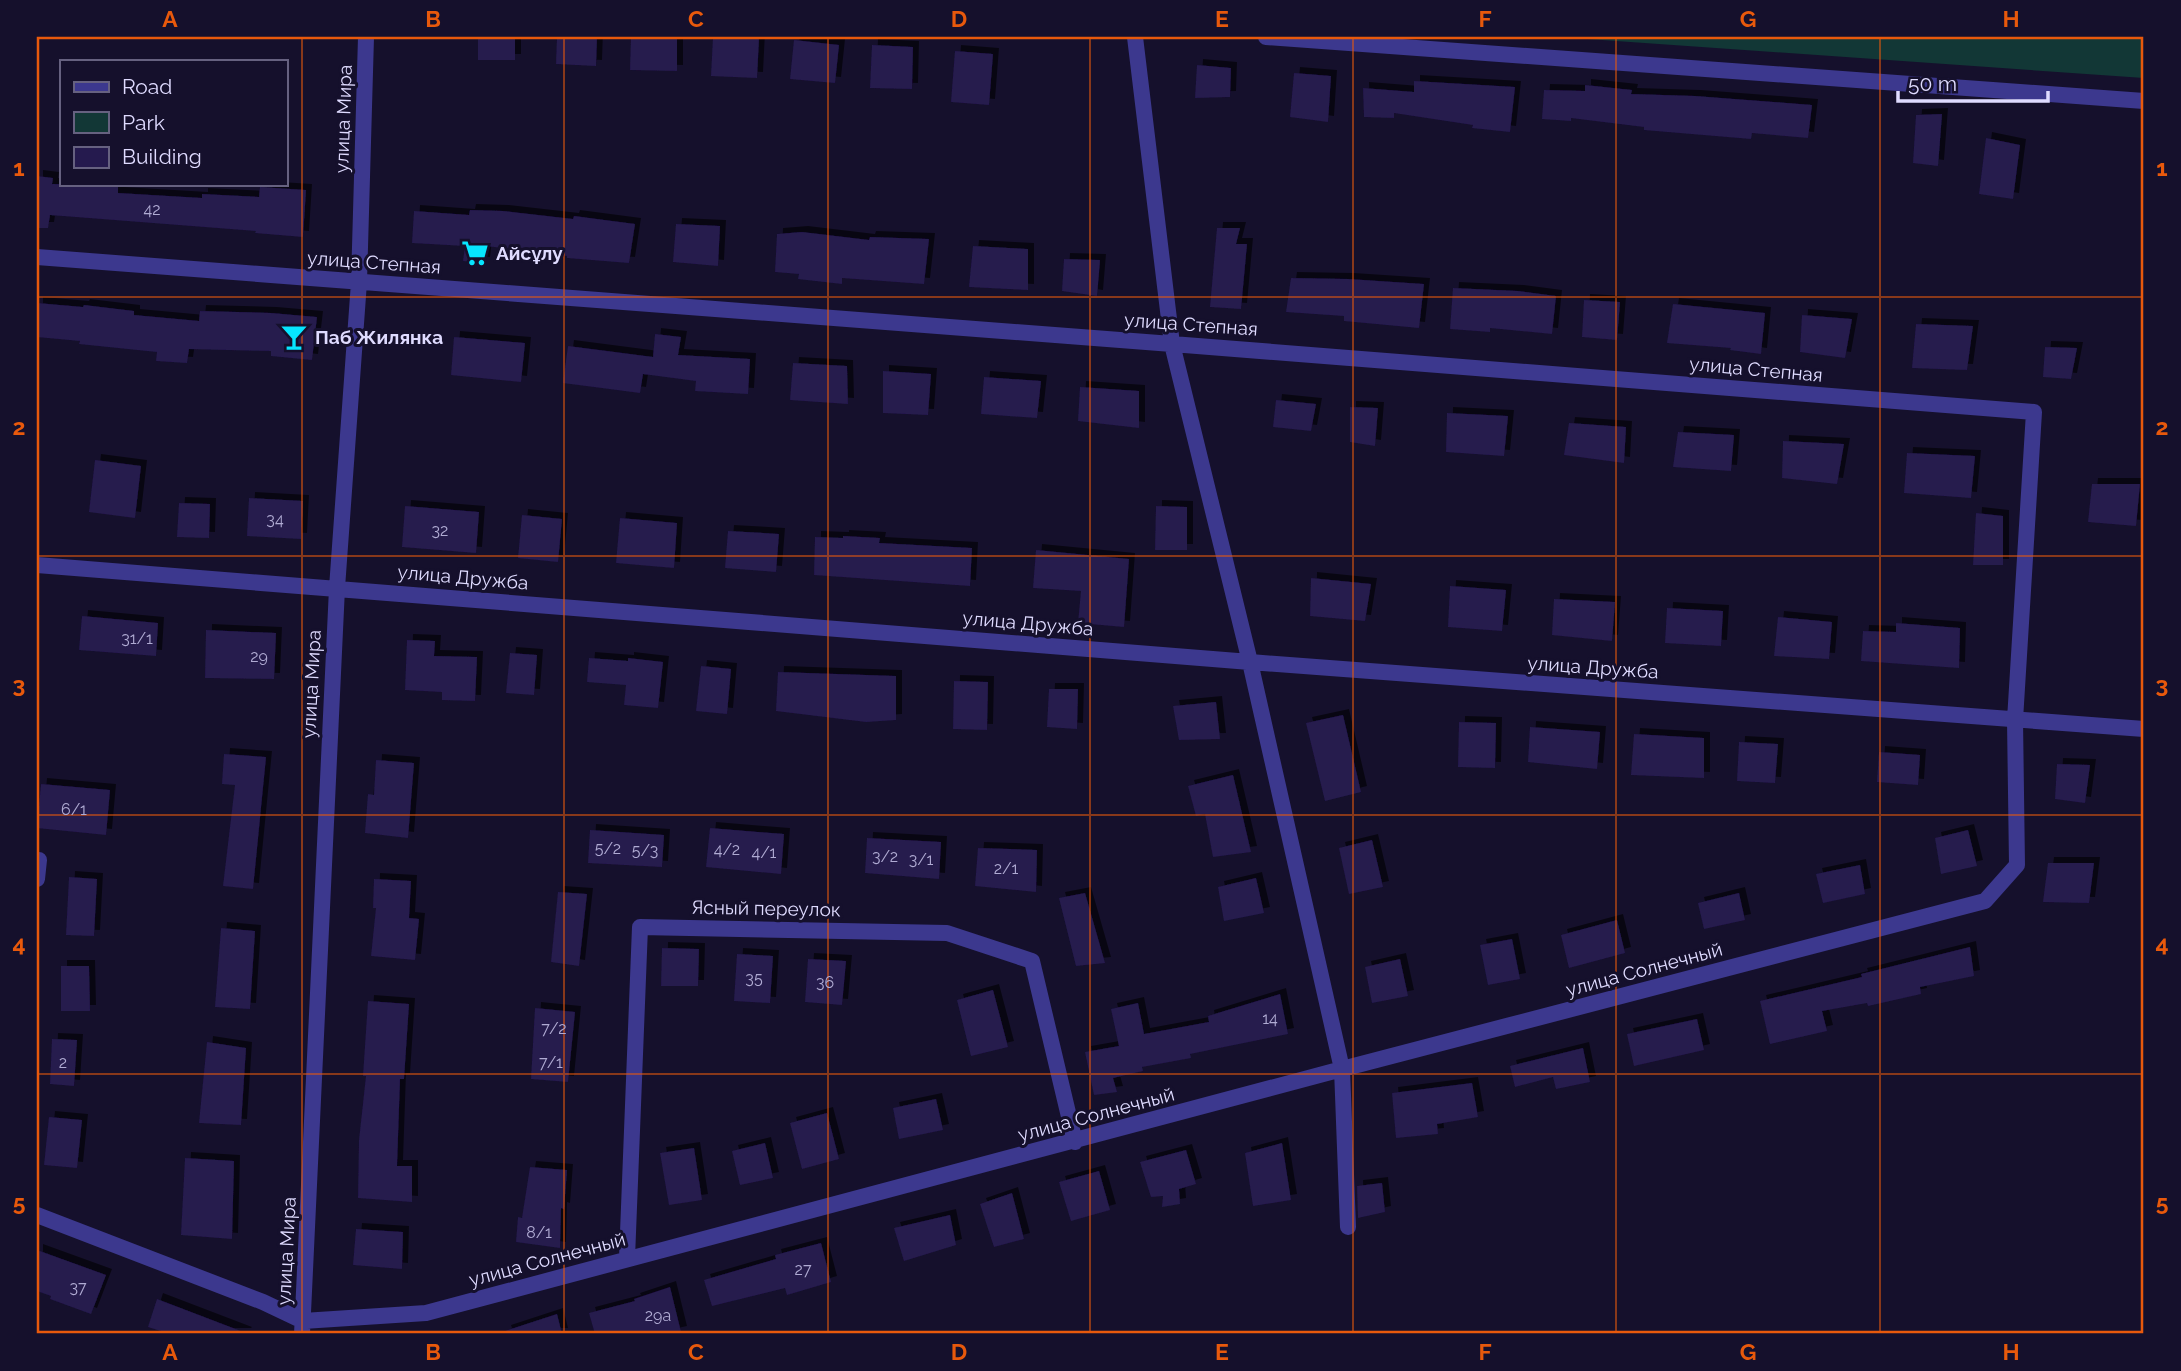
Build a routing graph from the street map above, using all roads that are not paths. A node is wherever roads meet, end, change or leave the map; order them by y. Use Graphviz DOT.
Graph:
graph roads {
  1 [pos="366,37"];
  2 [pos="1135,37"];
  3 [pos="1266,37"];
  4 [pos="2144,101"];
  5 [pos="37,257"];
  6 [pos="359,282"];
  7 [pos="1172,344"];
  8 [pos="37,565"];
  9 [pos="337,588"];
  10 [pos="1250,662"];
  11 [pos="2015,720"];
  12 [pos="2144,729"];
  13 [pos="37,860"];
  14 [pos="37,879"];
  15 [pos="1342,1069"];
  16 [pos="1075,1142"];
  17 [pos="37,1215"];
  18 [pos="1348,1227"];
  19 [pos="627,1258"];
  20 [pos="302,1328"];
  1 -- 6 [label="street, улица Мира"];
  2 -- 7 [label="street"];
  3 -- 4 [label="street"];
  5 -- 6 [label="street, улица Степная"];
  6 -- 7 [label="street, улица Степная"];
  6 -- 9 [label="street, улица Мира"];
  7 -- 10 [label="street"];
  7 -- 11 [label="street, улица Степная"];
  8 -- 9 [label="street, улица Дружба"];
  9 -- 10 [label="street, улица Дружба"];
  9 -- 20 [label="street, улица Мира"];
  10 -- 11 [label="street, улица Дружба"];
  10 -- 15 [label="street"];
  11 -- 12 [label="street, улица Дружба"];
  11 -- 15 [label="street, улица Солнечный"];
  13 -- 14 [label="street"];
  15 -- 16 [label="street, улица Солнечный"];
  15 -- 18 [label="street"];
  16 -- 19 [label="street, улица Солнечный"];
  16 -- 19 [label="street, Ясный переулок"];
  17 -- 20 [label="street, улица Солнечный"];
  19 -- 20 [label="street, улица Солнечный"];
}
